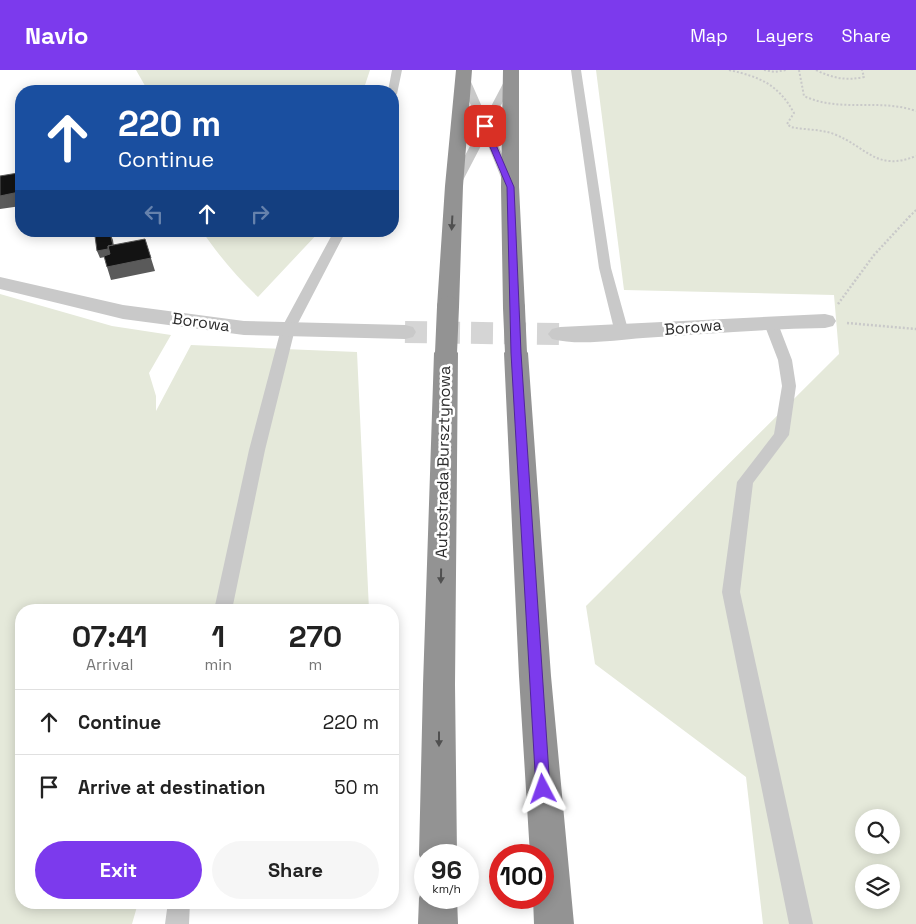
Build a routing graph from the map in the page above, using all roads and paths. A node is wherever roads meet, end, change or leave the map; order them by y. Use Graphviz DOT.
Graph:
graph roads {
  1 [pos="397,70"];
  2 [pos="576,70"];
  3 [pos="729,70"];
  4 [pos="764,70"];
  5 [pos="786,70"];
  6 [pos="799,70"];
  7 [pos="816,70"];
  8 [pos="862,70"];
  9 [pos="464,73"];
  10 [pos="511,73"];
  11 [pos="394,85"];
  12 [pos="916,111"];
  13 [pos="485,126"];
  14 [pos="916,156"];
  15 [pos="454,186"];
  16 [pos="510,187"];
  17 [pos="916,210"];
  18 [pos="337,237"];
  19 [pos="0,283"];
  20 [pos="770,321"];
  21 [pos="826,321"];
  22 [pos="288,328"];
  23 [pos="916,329"];
  24 [pos="405,332"];
  25 [pos="622,333"];
  26 [pos="560,334"];
  27 [pos="224,604"];
  28 [pos="438,844"];
  29 [pos="178,909"];
  30 [pos="438,909"];
  31 [pos="176,924"];
  32 [pos="438,924"];
  33 [pos="554,924"];
  34 [pos="801,924"];
  1 -- 11 [label="lane"];
  2 -- 25 [label="lane"];
  3 -- 14 [label="path"];
  4 -- 5 [label="path"];
  6 -- 12 [label="path"];
  7 -- 8 [label="path"];
  9 -- 13 [label="lane"];
  9 -- 15 [label="highway, Autostrada Bursztynowa"];
  10 -- 13 [label="lane"];
  10 -- 16 [label="highway"];
  13 -- 15 [label="lane"];
  13 -- 16 [label="lane"];
  15 -- 28 [label="highway, Autostrada Bursztynowa, one-way, bridge"];
  16 -- 33 [label="highway, bridge"];
  17 -- 21 [label="path"];
  18 -- 22 [label="lane"];
  19 -- 22 [label="street, Borowa"];
  20 -- 21 [label="street, Borowa"];
  20 -- 25 [label="street, Borowa"];
  20 -- 34 [label="lane"];
  21 -- 23 [label="path"];
  22 -- 24 [label="street, Borowa"];
  22 -- 27 [label="lane"];
  25 -- 26 [label="street, Borowa"];
  29 -- 31 [label="lane"];
  30 -- 32 [label="highway"];
}
